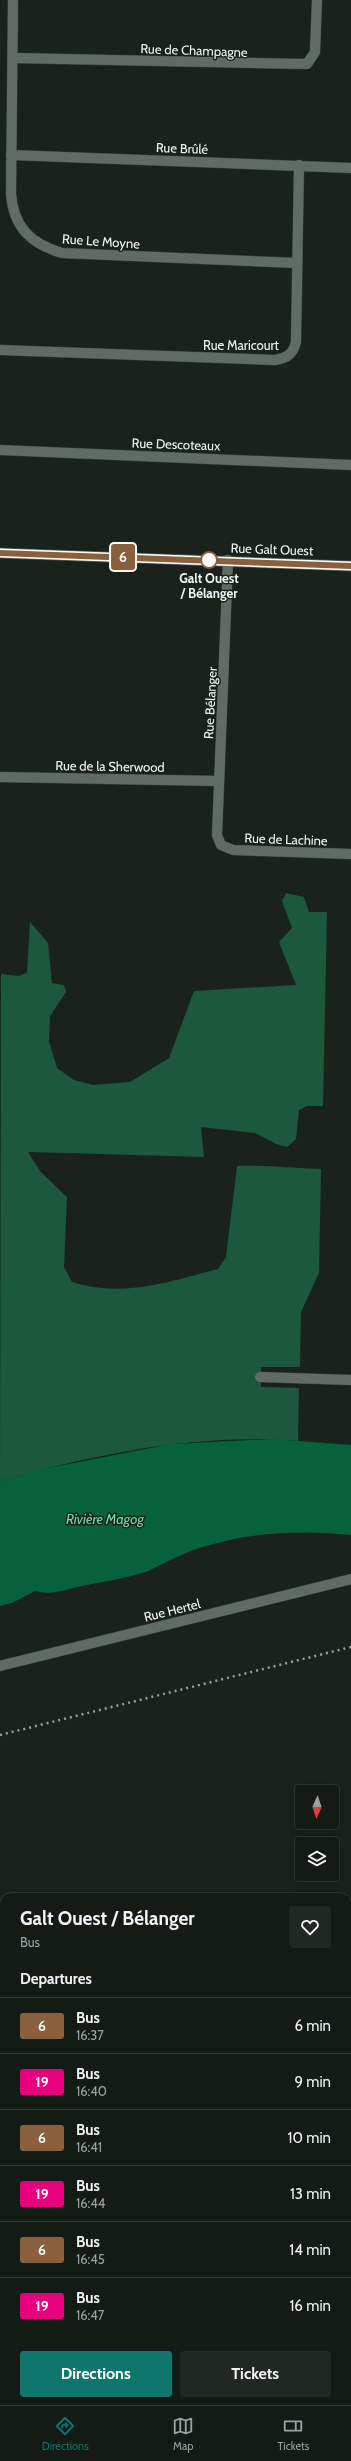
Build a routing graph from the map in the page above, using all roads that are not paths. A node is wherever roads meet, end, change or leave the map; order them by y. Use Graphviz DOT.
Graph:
graph roads {
  1 [pos="13,0"];
  2 [pos="317,0"];
  3 [pos="12,58"];
  4 [pos="11,155"];
  5 [pos="299,165"];
  6 [pos="351,168"];
  7 [pos="297,263"];
  8 [pos="0,350"];
  9 [pos="0,450"];
  10 [pos="351,465"];
  11 [pos="0,553"];
  12 [pos="228,560"];
  13 [pos="351,566"];
  14 [pos="0,778"];
  15 [pos="219,781"];
  16 [pos="221,845"];
  17 [pos="351,854"];
  18 [pos="260,1377"];
  19 [pos="351,1380"];
  20 [pos="351,1579"];
  21 [pos="0,1666"];
  22 [pos="351,2304"];
  23 [pos="351,2308"];
  1 -- 3 [label="street, Rue Le Moyne"];
  2 -- 3 [label="street, Rue de Champagne"];
  3 -- 4 [label="street, Rue Le Moyne"];
  4 -- 5 [label="street, Rue Brûlé"];
  4 -- 7 [label="street, Rue Le Moyne"];
  5 -- 6 [label="street, Rue Brûlé"];
  5 -- 7 [label="street, Rue Maricourt"];
  7 -- 8 [label="street, Rue Maricourt"];
  9 -- 10 [label="street, Rue Descoteaux"];
  11 -- 12 [label="street, Rue Galt Ouest"];
  12 -- 13 [label="street, Rue Galt Ouest"];
  12 -- 15 [label="street, Rue Bélanger"];
  14 -- 15 [label="street, Rue de la Sherwood"];
  15 -- 16 [label="street, Rue Bélanger"];
  16 -- 17 [label="street, Rue de Lachine"];
  18 -- 19 [label="street"];
  20 -- 21 [label="street, Rue Hertel"];
  22 -- 23 [label="street"];
}
